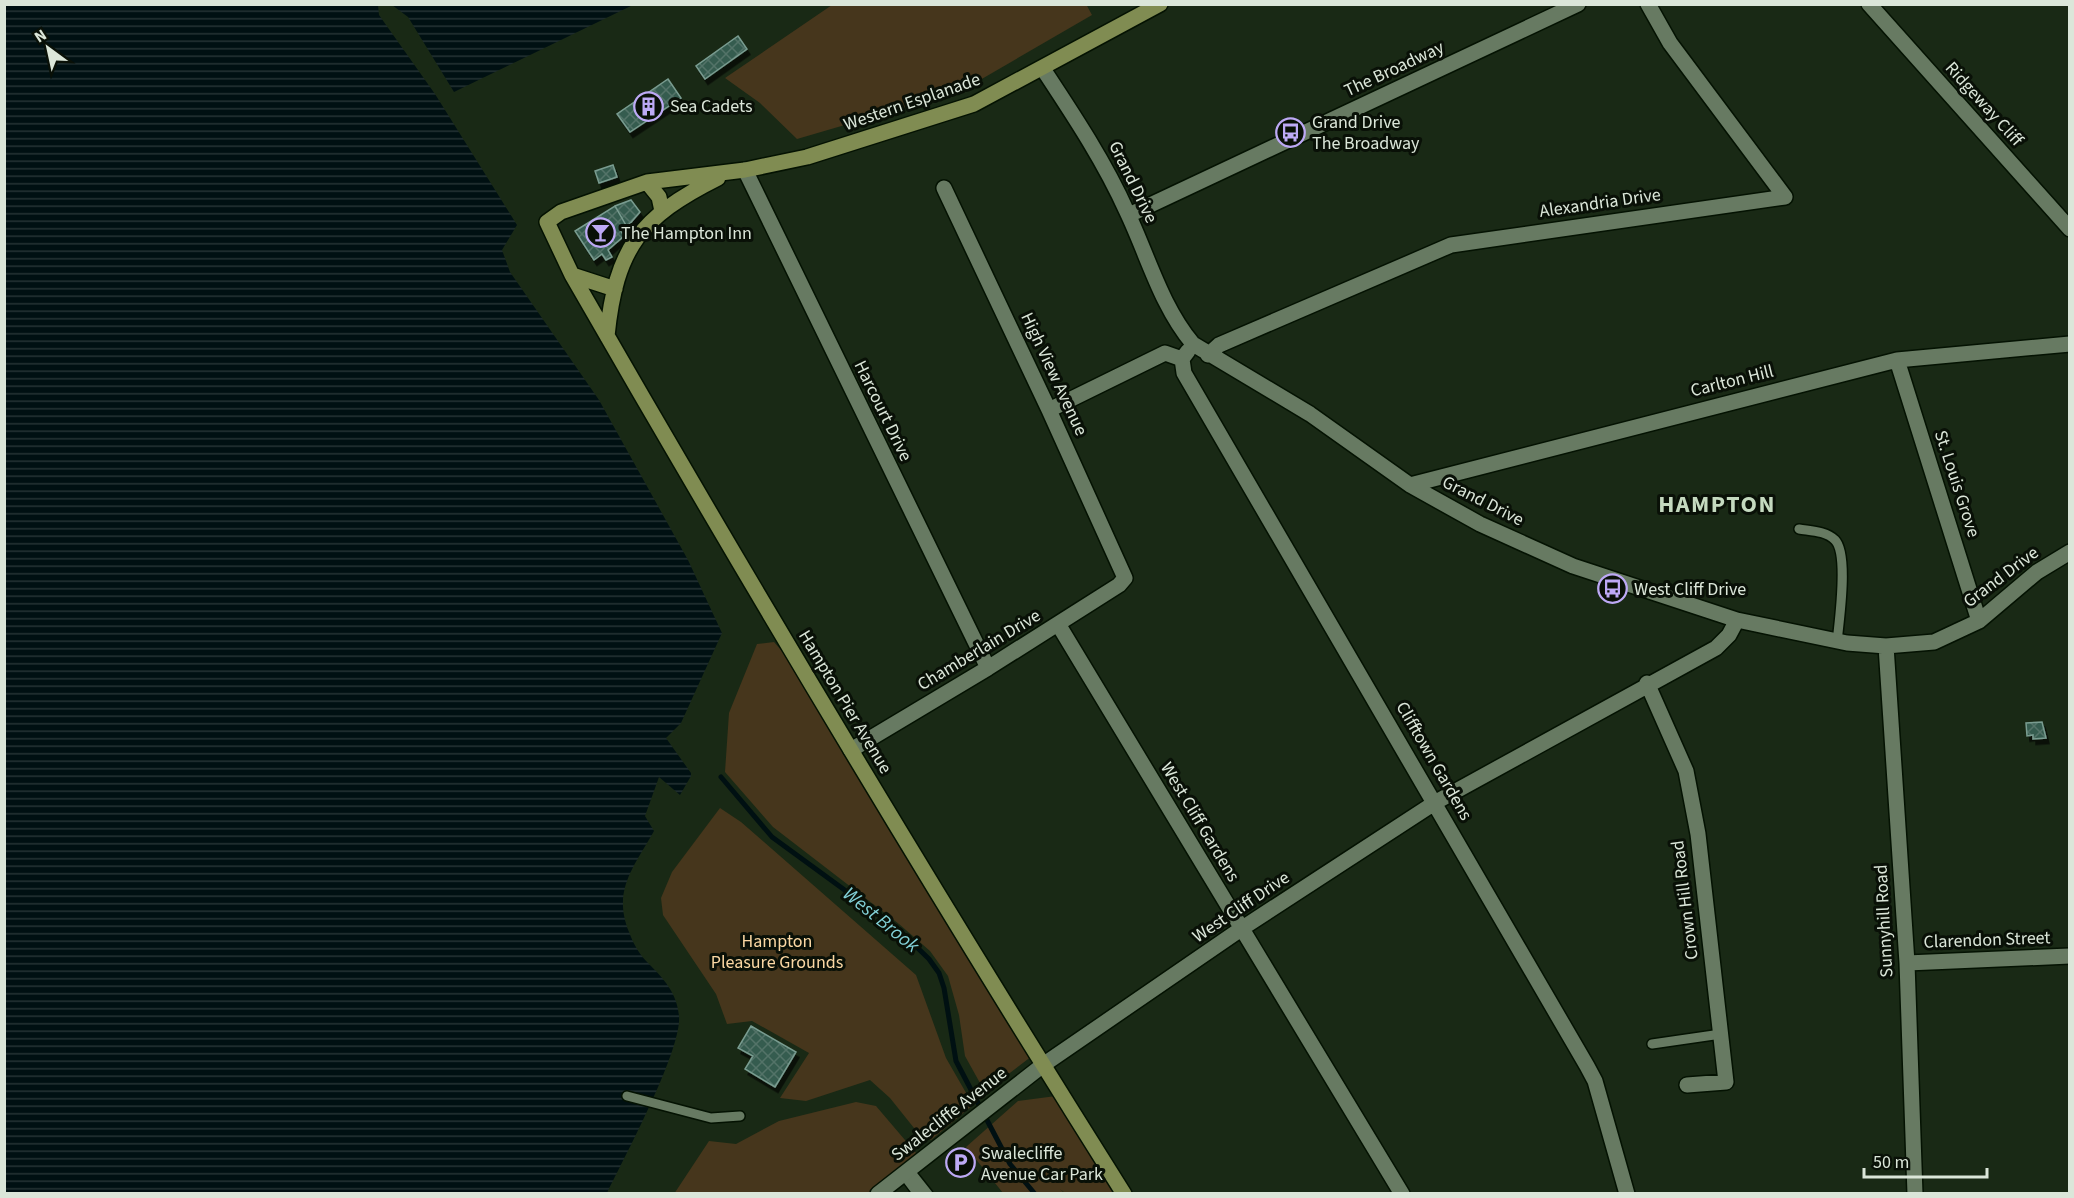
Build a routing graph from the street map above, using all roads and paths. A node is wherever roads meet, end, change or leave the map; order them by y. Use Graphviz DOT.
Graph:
graph roads {
  1 [pos="1160,4"];
  2 [pos="1578,4"];
  3 [pos="1648,4"];
  4 [pos="1869,4"];
  5 [pos="1043,69"];
  6 [pos="737,171"];
  7 [pos="646,182"];
  8 [pos="944,188"];
  9 [pos="662,212"];
  10 [pos="1129,215"];
  11 [pos="547,222"];
  12 [pos="2070,229"];
  13 [pos="572,274"];
  14 [pos="615,289"];
  15 [pos="607,336"];
  16 [pos="1193,344"];
  17 [pos="2070,344"];
  18 [pos="1208,355"];
  19 [pos="1182,359"];
  20 [pos="1897,360"];
  21 [pos="1049,410"];
  22 [pos="1410,485"];
  23 [pos="1799,530"];
  24 [pos="2070,552"];
  25 [pos="1125,578"];
  26 [pos="1737,620"];
  27 [pos="1979,621"];
  28 [pos="1059,624"];
  29 [pos="1838,642"];
  30 [pos="1886,646"];
  31 [pos="988,668"];
  32 [pos="1647,683"];
  33 [pos="851,750"];
  34 [pos="1436,802"];
  35 [pos="1241,929"];
  36 [pos="2070,956"];
  37 [pos="1907,963"];
  38 [pos="1721,1034"];
  39 [pos="1652,1044"];
  40 [pos="1043,1065"];
  41 [pos="1687,1085"];
  42 [pos="627,1096"];
  43 [pos="740,1116"];
  44 [pos="906,1172"];
  45 [pos="1913,1193"];
  46 [pos="878,1194"];
  47 [pos="918,1194"];
  48 [pos="928,1194"];
  49 [pos="1124,1194"];
  50 [pos="1402,1194"];
  51 [pos="1627,1194"];
  1 -- 5 [label="street, Western Esplanade"];
  2 -- 10 [label="street, The Broadway"];
  3 -- 18 [label="street, Alexandria Drive"];
  4 -- 12 [label="street, Ridgeway Cliff"];
  5 -- 6 [label="street, Western Esplanade"];
  5 -- 10 [label="street, Grand Drive"];
  6 -- 7 [label="street, Western Esplanade"];
  6 -- 9 [label="street, Western Esplanade"];
  6 -- 31 [label="street, Harcourt Drive"];
  7 -- 9 [label="street"];
  7 -- 11 [label="street, Western Esplanade"];
  8 -- 21 [label="street, High View Avenue"];
  9 -- 14 [label="street, Western Esplanade"];
  10 -- 16 [label="street, Grand Drive"];
  11 -- 13 [label="street, Hampton Pier Avenue"];
  13 -- 14 [label="street"];
  13 -- 15 [label="street, Hampton Pier Avenue"];
  14 -- 15 [label="street, Western Esplanade"];
  15 -- 33 [label="street, Hampton Pier Avenue"];
  16 -- 18 [label="street, Grand Drive"];
  16 -- 19 [label="street"];
  17 -- 20 [label="street, Carlton Hill"];
  18 -- 22 [label="street, Grand Drive"];
  19 -- 21 [label="street"];
  19 -- 34 [label="street, Clifftown Gardens"];
  20 -- 22 [label="street, Carlton Hill"];
  20 -- 27 [label="street, St. Louis Grove"];
  21 -- 25 [label="street, High View Avenue"];
  22 -- 26 [label="street, Grand Drive"];
  23 -- 29 [label="lane"];
  24 -- 27 [label="street, Grand Drive"];
  25 -- 28 [label="street, Chamberlain Drive"];
  26 -- 29 [label="street, Grand Drive"];
  26 -- 32 [label="street, West Cliff Drive"];
  27 -- 30 [label="street, Grand Drive"];
  28 -- 31 [label="street, Chamberlain Drive"];
  28 -- 35 [label="street, West Cliff Gardens"];
  29 -- 30 [label="street, Grand Drive"];
  30 -- 37 [label="street, Sunnyhill Road"];
  31 -- 33 [label="street, Chamberlain Drive"];
  32 -- 34 [label="street, West Cliff Drive"];
  32 -- 38 [label="street, Crown Hill Road"];
  33 -- 40 [label="street, Hampton Pier Avenue"];
  34 -- 35 [label="street, West Cliff Drive"];
  34 -- 51 [label="street, Clifftown Gardens"];
  35 -- 40 [label="street, West Cliff Drive"];
  35 -- 50 [label="street, West Cliff Gardens"];
  36 -- 37 [label="street, Clarendon Street"];
  37 -- 45 [label="street, Sunnyhill Road"];
  38 -- 39 [label="lane"];
  38 -- 41 [label="street, Crown Hill Road"];
  40 -- 44 [label="street, Swalecliffe Avenue"];
  40 -- 49 [label="street, Hampton Pier Avenue"];
  42 -- 43 [label="lane"];
  44 -- 46 [label="street, Swalecliffe Avenue"];
  44 -- 47 [label="lane"];
  44 -- 48 [label="lane"];
}
